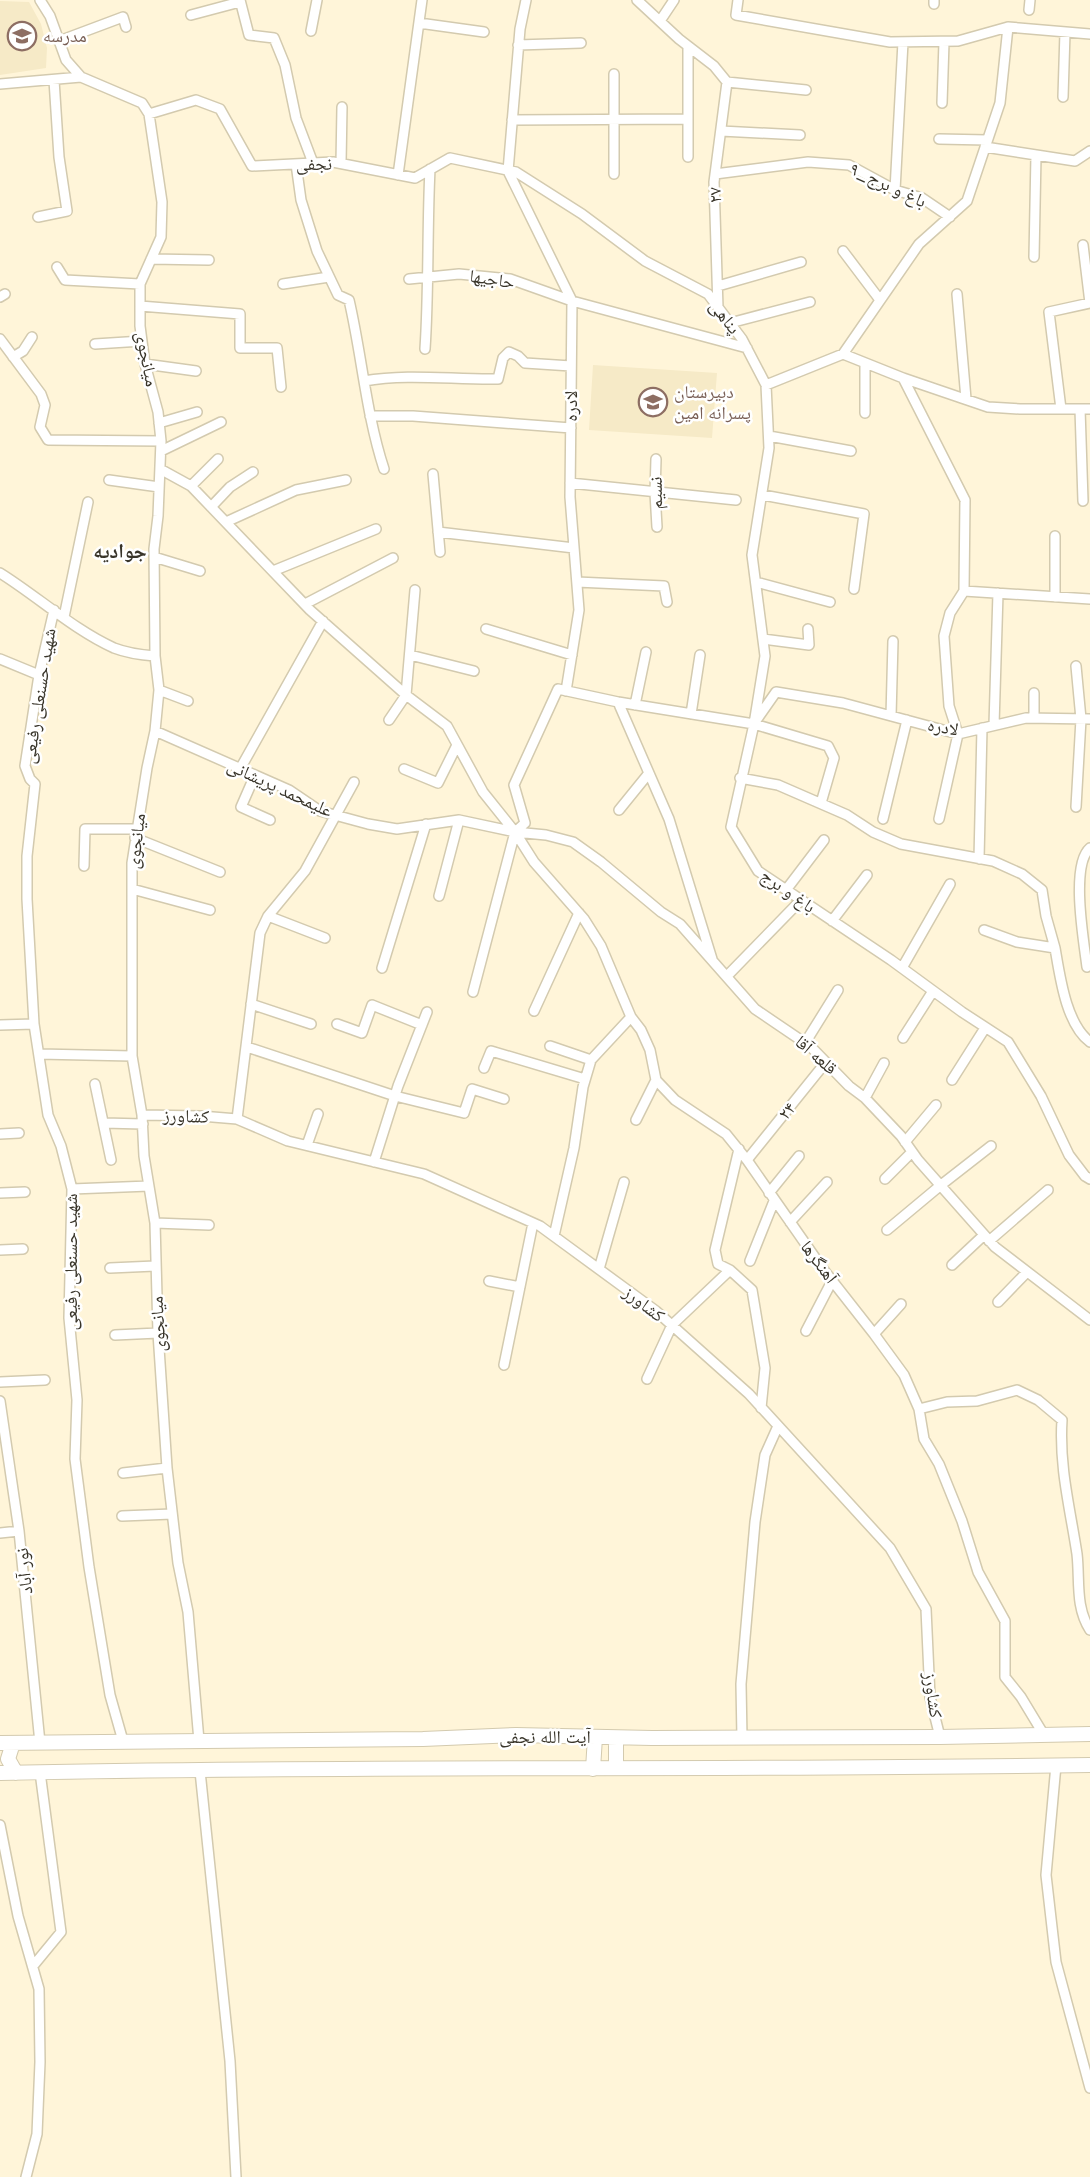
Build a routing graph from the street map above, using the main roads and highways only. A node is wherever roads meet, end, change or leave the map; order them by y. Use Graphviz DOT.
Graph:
graph roads {
  1 [pos="1090,1734"];
  2 [pos="595,1737"];
  3 [pos="616,1738"];
  4 [pos="6,1743"];
  5 [pos="1090,1765"];
  6 [pos="594,1768"];
  7 [pos="616,1768"];
  8 [pos="0,1773"];
  9 [pos="16,1773"];
  1 -- 3 [label="main road, آیت الله نجفی"];
  2 -- 3 [label="main road, آیت الله نجفی"];
  2 -- 4 [label="main road, آیت الله نجفی"];
  2 -- 6 [label="main road"];
  3 -- 7 [label="main road"];
  4 -- 9 [label="main road"];
  5 -- 7 [label="main road, آیت الله نجفی"];
  6 -- 7 [label="main road, آیت الله نجفی"];
  6 -- 9 [label="main road, آیت الله نجفی"];
  8 -- 9 [label="main road, آیت الله نجفی"];
}
